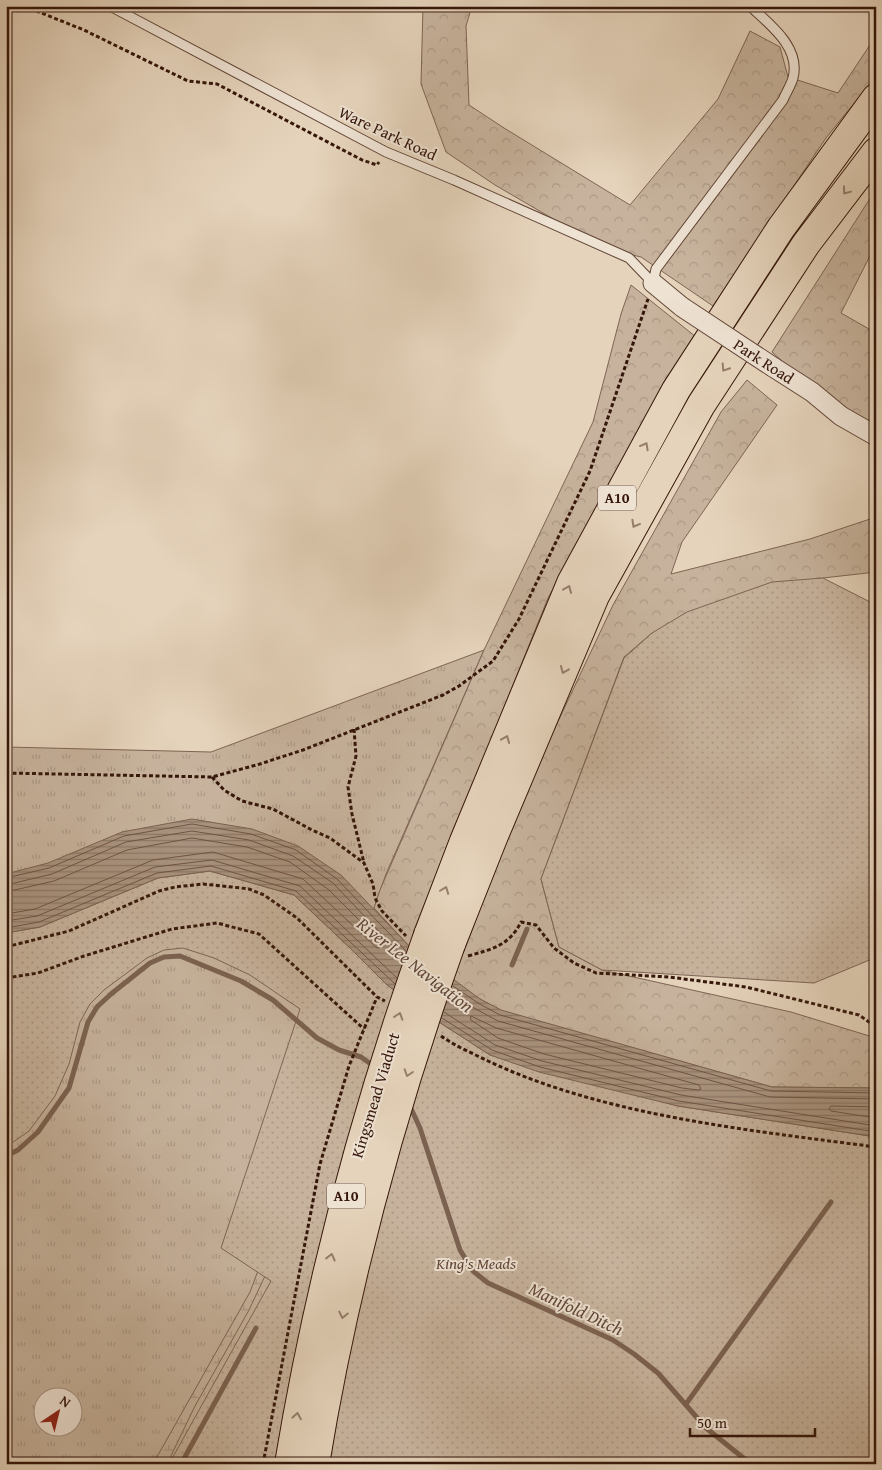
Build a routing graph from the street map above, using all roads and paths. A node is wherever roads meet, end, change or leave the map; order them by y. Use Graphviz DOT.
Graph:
graph roads {
  1 [pos="24,6"];
  2 [pos="110,6"];
  3 [pos="750,6"];
  4 [pos="876,98"];
  5 [pos="386,152"];
  6 [pos="876,152"];
  7 [pos="653,283"];
  8 [pos="876,436"];
  9 [pos="354,729"];
  10 [pos="6,772"];
  11 [pos="212,777"];
  12 [pos="364,863"];
  13 [pos="438,944"];
  14 [pos="6,947"];
  15 [pos="6,978"];
  16 [pos="376,997"];
  17 [pos="385,1002"];
  18 [pos="876,1027"];
  19 [pos="364,1029"];
  20 [pos="434,1032"];
  21 [pos="876,1147"];
  22 [pos="262,1464"];
  23 [pos="289,1464"];
  24 [pos="315,1464"];
  1 -- 5 [label="path"];
  2 -- 5 [label="lane, Ware Park Road"];
  3 -- 7 [label="lane"];
  13 -- 4 [label="highway, A10, one-way"];
  5 -- 7 [label="lane, Ware Park Road"];
  6 -- 13 [label="highway, A10, one-way"];
  7 -- 8 [label="street, Park Road, bridge"];
  7 -- 9 [label="path"];
  9 -- 11 [label="path"];
  9 -- 12 [label="path"];
  10 -- 11 [label="path"];
  11 -- 12 [label="path"];
  12 -- 13 [label="path"];
  13 -- 18 [label="path"];
  23 -- 13 [label="highway, Kingsmead Viaduct / A10, one-way, bridge"];
  13 -- 24 [label="highway, Kingsmead Viaduct / A10, one-way, bridge"];
  14 -- 16 [label="path"];
  15 -- 19 [label="path"];
  16 -- 17 [label="path"];
  16 -- 19 [label="path"];
  19 -- 22 [label="path"];
  20 -- 21 [label="path"];
}
